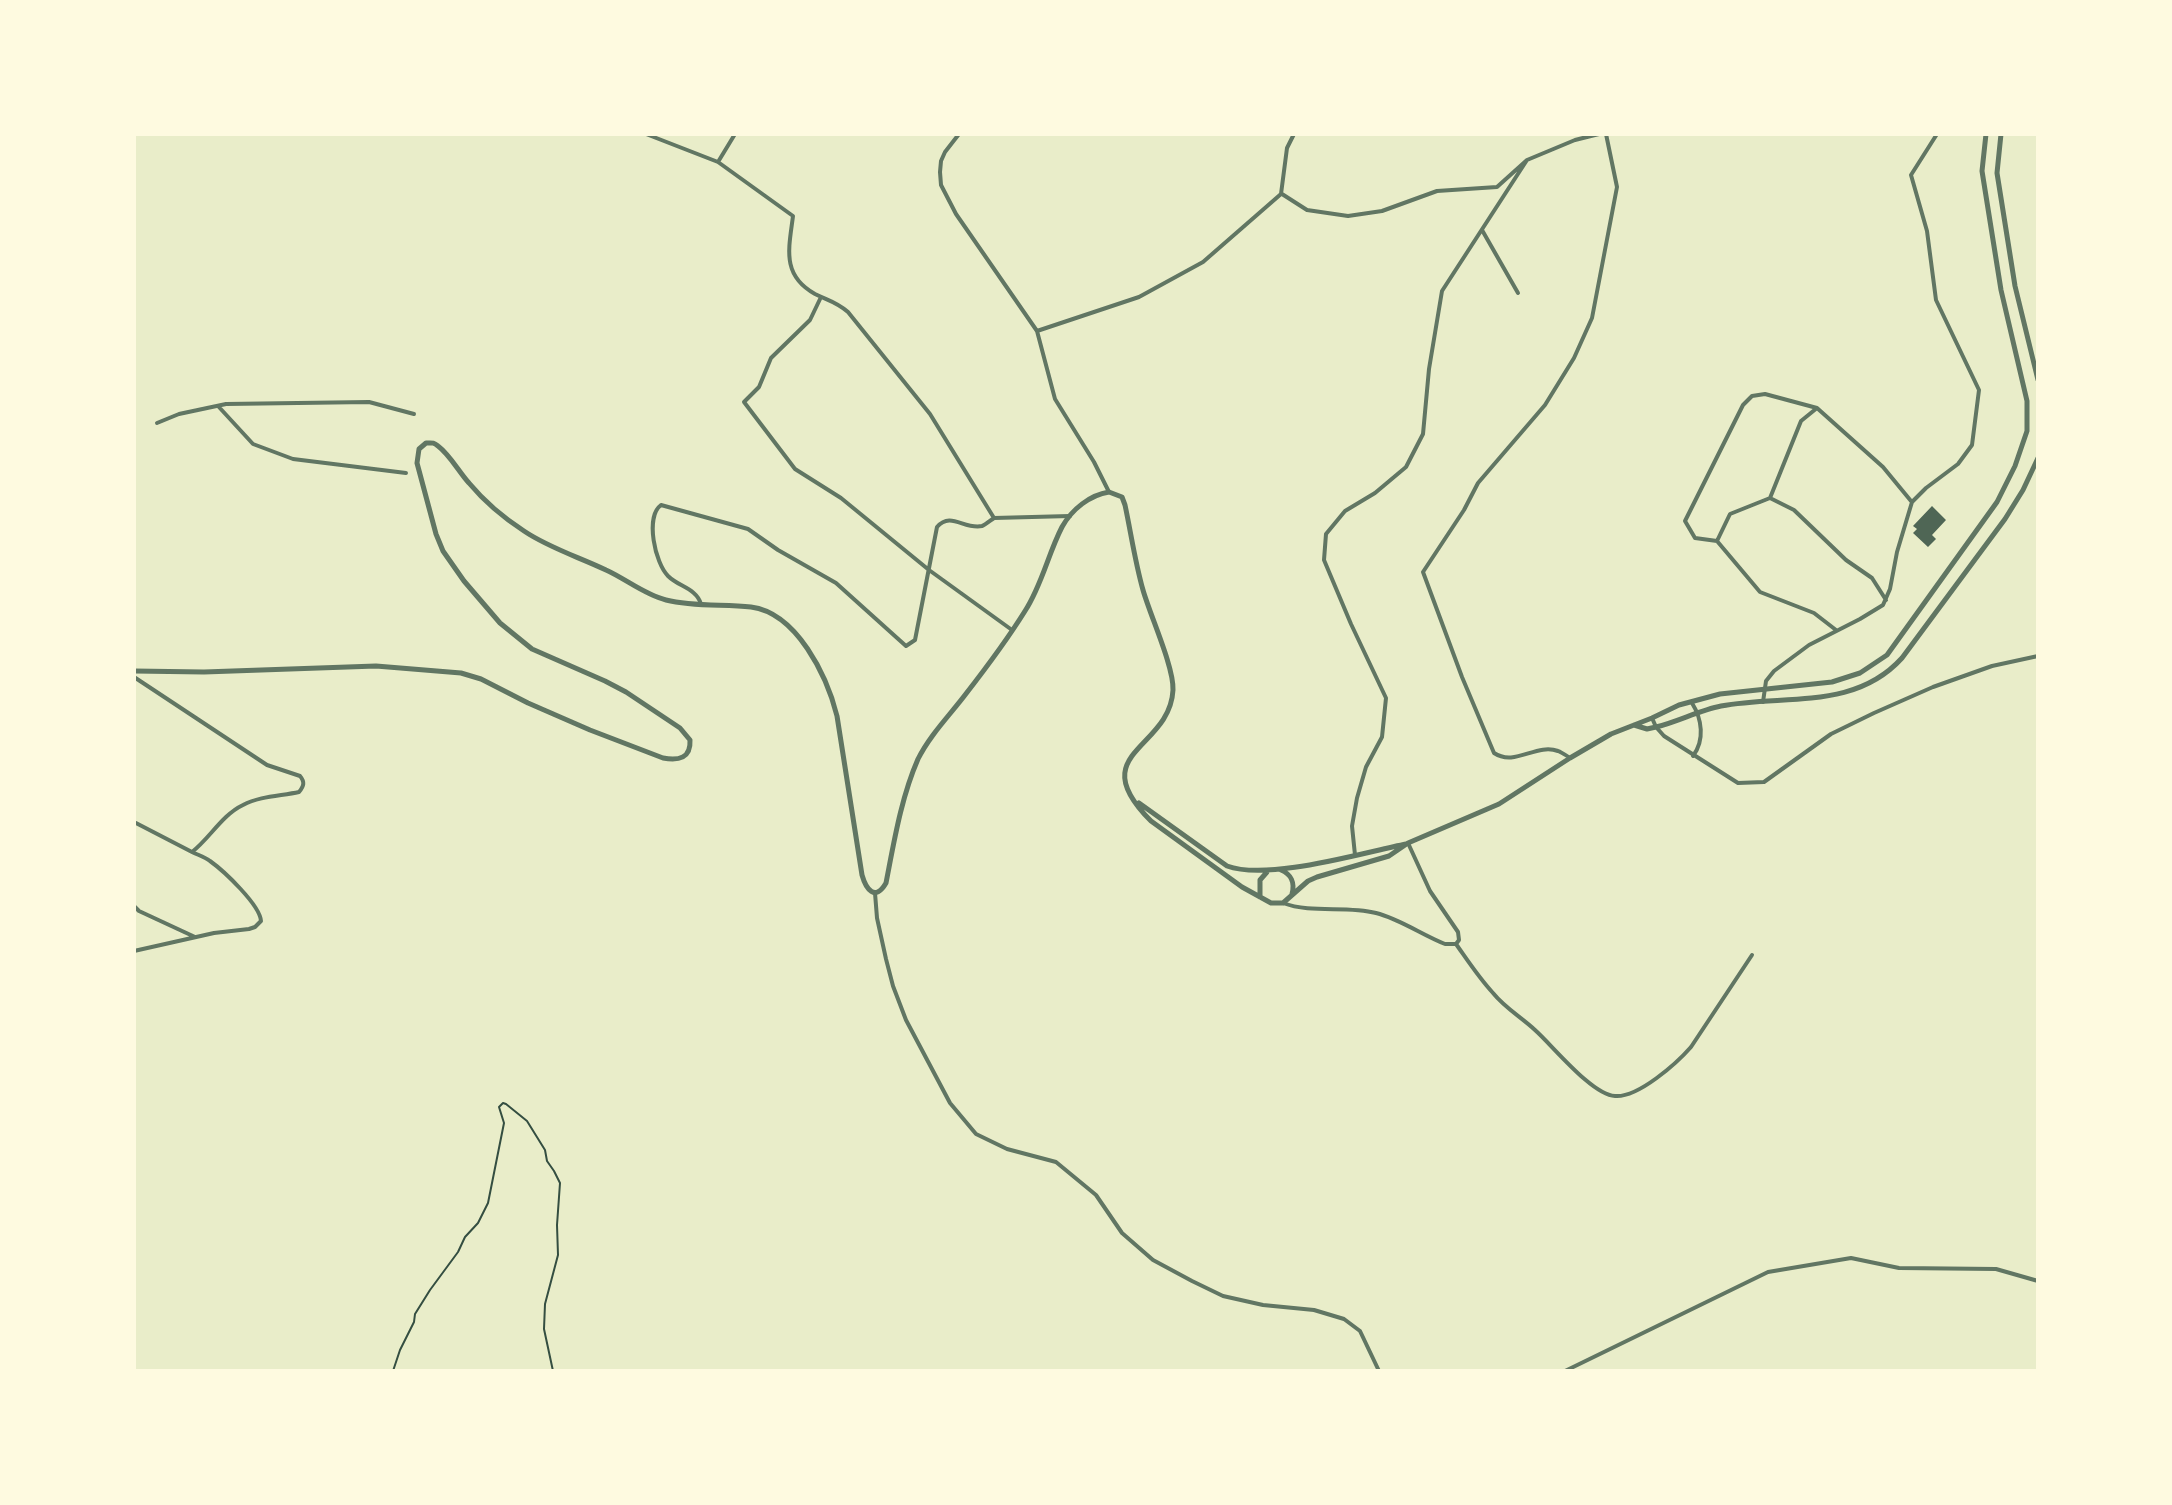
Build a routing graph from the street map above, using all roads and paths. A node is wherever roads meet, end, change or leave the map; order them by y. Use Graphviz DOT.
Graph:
graph roads {
  1 [pos="646,134"];
  2 [pos="735,134"];
  3 [pos="959,134"];
  4 [pos="1294,134"];
  5 [pos="1599,134"];
  6 [pos="1606,134"];
  7 [pos="1937,134"];
  8 [pos="1986,134"];
  9 [pos="2001,134"];
  10 [pos="1527,160"];
  11 [pos="718,162"];
  12 [pos="1281,194"];
  13 [pos="1482,230"];
  14 [pos="1518,293"];
  15 [pos="821,297"];
  16 [pos="1037,331"];
  17 [pos="2038,380"];
  18 [pos="218,406"];
  19 [pos="1817,408"];
  20 [pos="414,414"];
  21 [pos="157,423"];
  22 [pos="2038,458"];
  23 [pos="406,473"];
  24 [pos="1109,492"];
  25 [pos="1770,498"];
  26 [pos="1912,502"];
  27 [pos="1070,516"];
  28 [pos="994,518"];
  29 [pos="1717,541"];
  30 [pos="929,570"];
  31 [pos="1886,600"];
  32 [pos="701,604"];
  33 [pos="1012,630"];
  34 [pos="1836,630"];
  35 [pos="2038,656"];
  36 [pos="134,674"];
  37 [pos="1763,690"];
  38 [pos="1690,700"];
  39 [pos="1763,702"];
  40 [pos="1698,714"];
  41 [pos="1652,718"];
  42 [pos="1633,725"];
  43 [pos="1656,727"];
  44 [pos="1693,756"];
  45 [pos="1570,758"];
  46 [pos="1135,800"];
  47 [pos="134,822"];
  48 [pos="1408,843"];
  49 [pos="192,852"];
  50 [pos="1355,855"];
  51 [pos="1272,870"];
  52 [pos="875,893"];
  53 [pos="1291,895"];
  54 [pos="1260,897"];
  55 [pos="1283,903"];
  56 [pos="134,906"];
  57 [pos="195,937"];
  58 [pos="1456,944"];
  59 [pos="134,951"];
  60 [pos="1752,955"];
  61 [pos="2038,1281"];
  62 [pos="393,1371"];
  63 [pos="553,1371"];
  64 [pos="1379,1371"];
  65 [pos="1565,1371"];
  1 -- 11 [label="street"];
  2 -- 11 [label="street"];
  3 -- 16 [label="street"];
  4 -- 12 [label="street"];
  5 -- 10 [label="street"];
  6 -- 45 [label="street"];
  7 -- 26 [label="street"];
  8 -- 37 [label="street"];
  9 -- 17 [label="street"];
  10 -- 12 [label="street"];
  10 -- 13 [label="street"];
  11 -- 15 [label="street"];
  12 -- 16 [label="street"];
  13 -- 14 [label="street"];
  13 -- 50 [label="street"];
  15 -- 28 [label="street"];
  15 -- 30 [label="street"];
  16 -- 24 [label="street"];
  18 -- 20 [label="street"];
  18 -- 21 [label="street"];
  18 -- 23 [label="street"];
  19 -- 25 [label="street"];
  19 -- 26 [label="street"];
  19 -- 29 [label="street"];
  22 -- 39 [label="street"];
  24 -- 27 [label="street"];
  24 -- 46 [label="street"];
  25 -- 29 [label="street"];
  25 -- 31 [label="street"];
  26 -- 31 [label="street"];
  27 -- 28 [label="street"];
  27 -- 33 [label="street"];
  28 -- 30 [label="street"];
  29 -- 34 [label="street"];
  30 -- 32 [label="street"];
  30 -- 33 [label="street"];
  31 -- 34 [label="street"];
  32 -- 36 [label="street"];
  32 -- 52 [label="street"];
  33 -- 52 [label="street"];
  34 -- 37 [label="street"];
  35 -- 44 [label="street"];
  36 -- 49 [label="street"];
  37 -- 38 [label="street"];
  37 -- 39 [label="street"];
  38 -- 40 [label="street"];
  38 -- 41 [label="street"];
  39 -- 40 [label="street"];
  40 -- 43 [label="street"];
  40 -- 44 [label="street"];
  41 -- 42 [label="street"];
  41 -- 43 [label="street"];
  42 -- 43 [label="street"];
  42 -- 45 [label="street"];
  43 -- 44 [label="street"];
  45 -- 48 [label="street"];
  46 -- 51 [label="street"];
  46 -- 54 [label="street"];
  47 -- 49 [label="street"];
  48 -- 50 [label="street"];
  48 -- 53 [label="street"];
  48 -- 58 [label="street"];
  49 -- 57 [label="street"];
  50 -- 51 [label="street"];
  51 -- 53 [label="street"];
  51 -- 54 [label="street"];
  52 -- 64 [label="street"];
  53 -- 55 [label="street"];
  54 -- 55 [label="street"];
  55 -- 58 [label="street"];
  56 -- 57 [label="street"];
  57 -- 59 [label="street"];
  58 -- 60 [label="street"];
  61 -- 65 [label="street"];
  62 -- 63 [label="path"];
}
